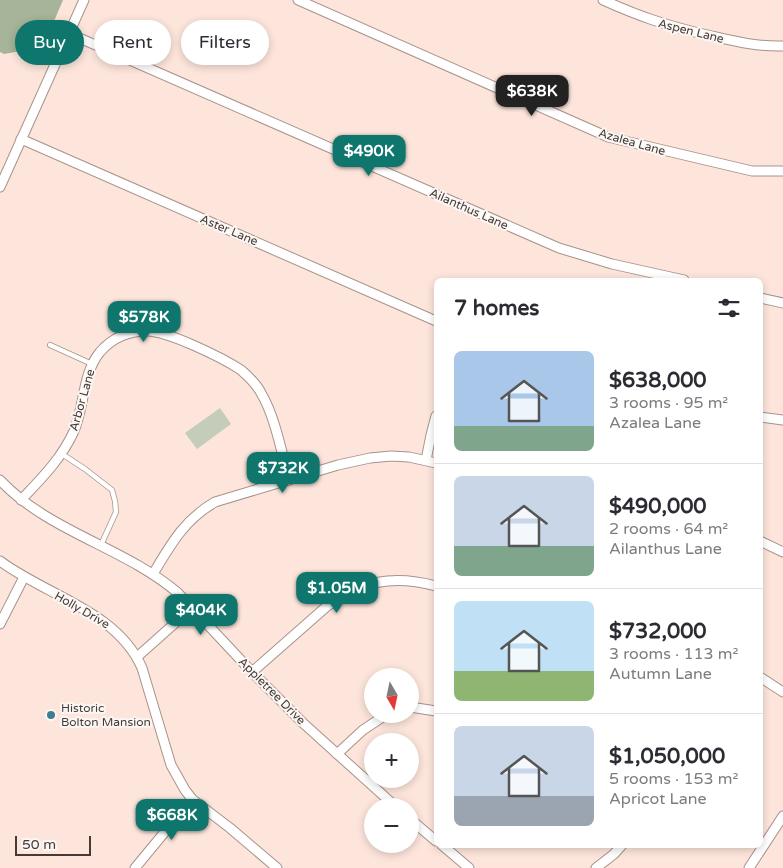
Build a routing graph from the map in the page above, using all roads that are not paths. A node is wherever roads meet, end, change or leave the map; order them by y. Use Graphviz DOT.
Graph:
graph roads {
  1 [pos="84,0"];
  2 [pos="298,0"];
  3 [pos="603,0"];
  4 [pos="74,20"];
  5 [pos="84,40"];
  6 [pos="783,46"];
  7 [pos="55,65"];
  8 [pos="21,139"];
  9 [pos="783,171"];
  10 [pos="0,187"];
  11 [pos="675,278"];
  12 [pos="763,299"];
  13 [pos="783,303"];
  14 [pos="434,320"];
  15 [pos="50,344"];
  16 [pos="92,364"];
  17 [pos="763,417"];
  18 [pos="783,420"];
  19 [pos="434,425"];
  20 [pos="62,454"];
  21 [pos="426,460"];
  22 [pos="434,462"];
  23 [pos="0,480"];
  24 [pos="289,480"];
  25 [pos="22,500"];
  26 [pos="763,542"];
  27 [pos="100,545"];
  28 [pos="783,552"];
  29 [pos="0,561"];
  30 [pos="153,574"];
  31 [pos="24,578"];
  32 [pos="434,586"];
  33 [pos="192,608"];
  34 [pos="0,624"];
  35 [pos="137,657"];
  36 [pos="252,672"];
  37 [pos="763,679"];
  38 [pos="783,692"];
  39 [pos="419,708"];
  40 [pos="434,711"];
  41 [pos="374,723"];
  42 [pos="337,754"];
  43 [pos="386,798"];
  44 [pos="192,799"];
  45 [pos="783,816"];
  46 [pos="419,827"];
  47 [pos="434,839"];
  48 [pos="763,847"];
  49 [pos="446,848"];
  50 [pos="619,848"];
  51 [pos="762,848"];
  52 [pos="135,868"];
  53 [pos="277,868"];
  54 [pos="469,868"];
  55 [pos="596,868"];
  56 [pos="749,868"];
  1 -- 4 [label="street"];
  2 -- 9 [label="street, Azalea Lane"];
  3 -- 6 [label="street, Aspen Lane"];
  5 -- 11 [label="street, Ailanthus Lane"];
  7 -- 8 [label="street"];
  8 -- 10 [label="street"];
  8 -- 14 [label="street, Aster Lane"];
  12 -- 13 [label="street"];
  15 -- 16 [label="lane"];
  16 -- 20 [label="street, Arbor Lane"];
  16 -- 24 [label="street, Arbor Lane"];
  17 -- 18 [label="street"];
  19 -- 21 [label="street"];
  20 -- 25 [label="street, Arbor Lane"];
  20 -- 27 [label="lane"];
  21 -- 22 [label="street"];
  21 -- 24 [label="street"];
  23 -- 25 [label="street, Appletree Drive"];
  24 -- 30 [label="street"];
  25 -- 27 [label="street, Appletree Drive"];
  26 -- 28 [label="street"];
  27 -- 30 [label="street, Appletree Drive"];
  29 -- 31 [label="street, Holly Drive"];
  30 -- 33 [label="street, Appletree Drive"];
  31 -- 34 [label="street"];
  31 -- 35 [label="street, Holly Drive"];
  32 -- 36 [label="street"];
  33 -- 35 [label="street"];
  33 -- 36 [label="street, Appletree Drive"];
  35 -- 44 [label="street, Holly Drive"];
  36 -- 42 [label="street, Appletree Drive"];
  37 -- 38 [label="street"];
  39 -- 40 [label="street"];
  41 -- 42 [label="street"];
  42 -- 43 [label="street, Appletree Drive"];
  44 -- 52 [label="street"];
  44 -- 53 [label="street, Holly Drive"];
  45 -- 48 [label="street"];
  46 -- 47 [label="street"];
  49 -- 54 [label="street"];
  50 -- 55 [label="street"];
  51 -- 56 [label="street"];
}
